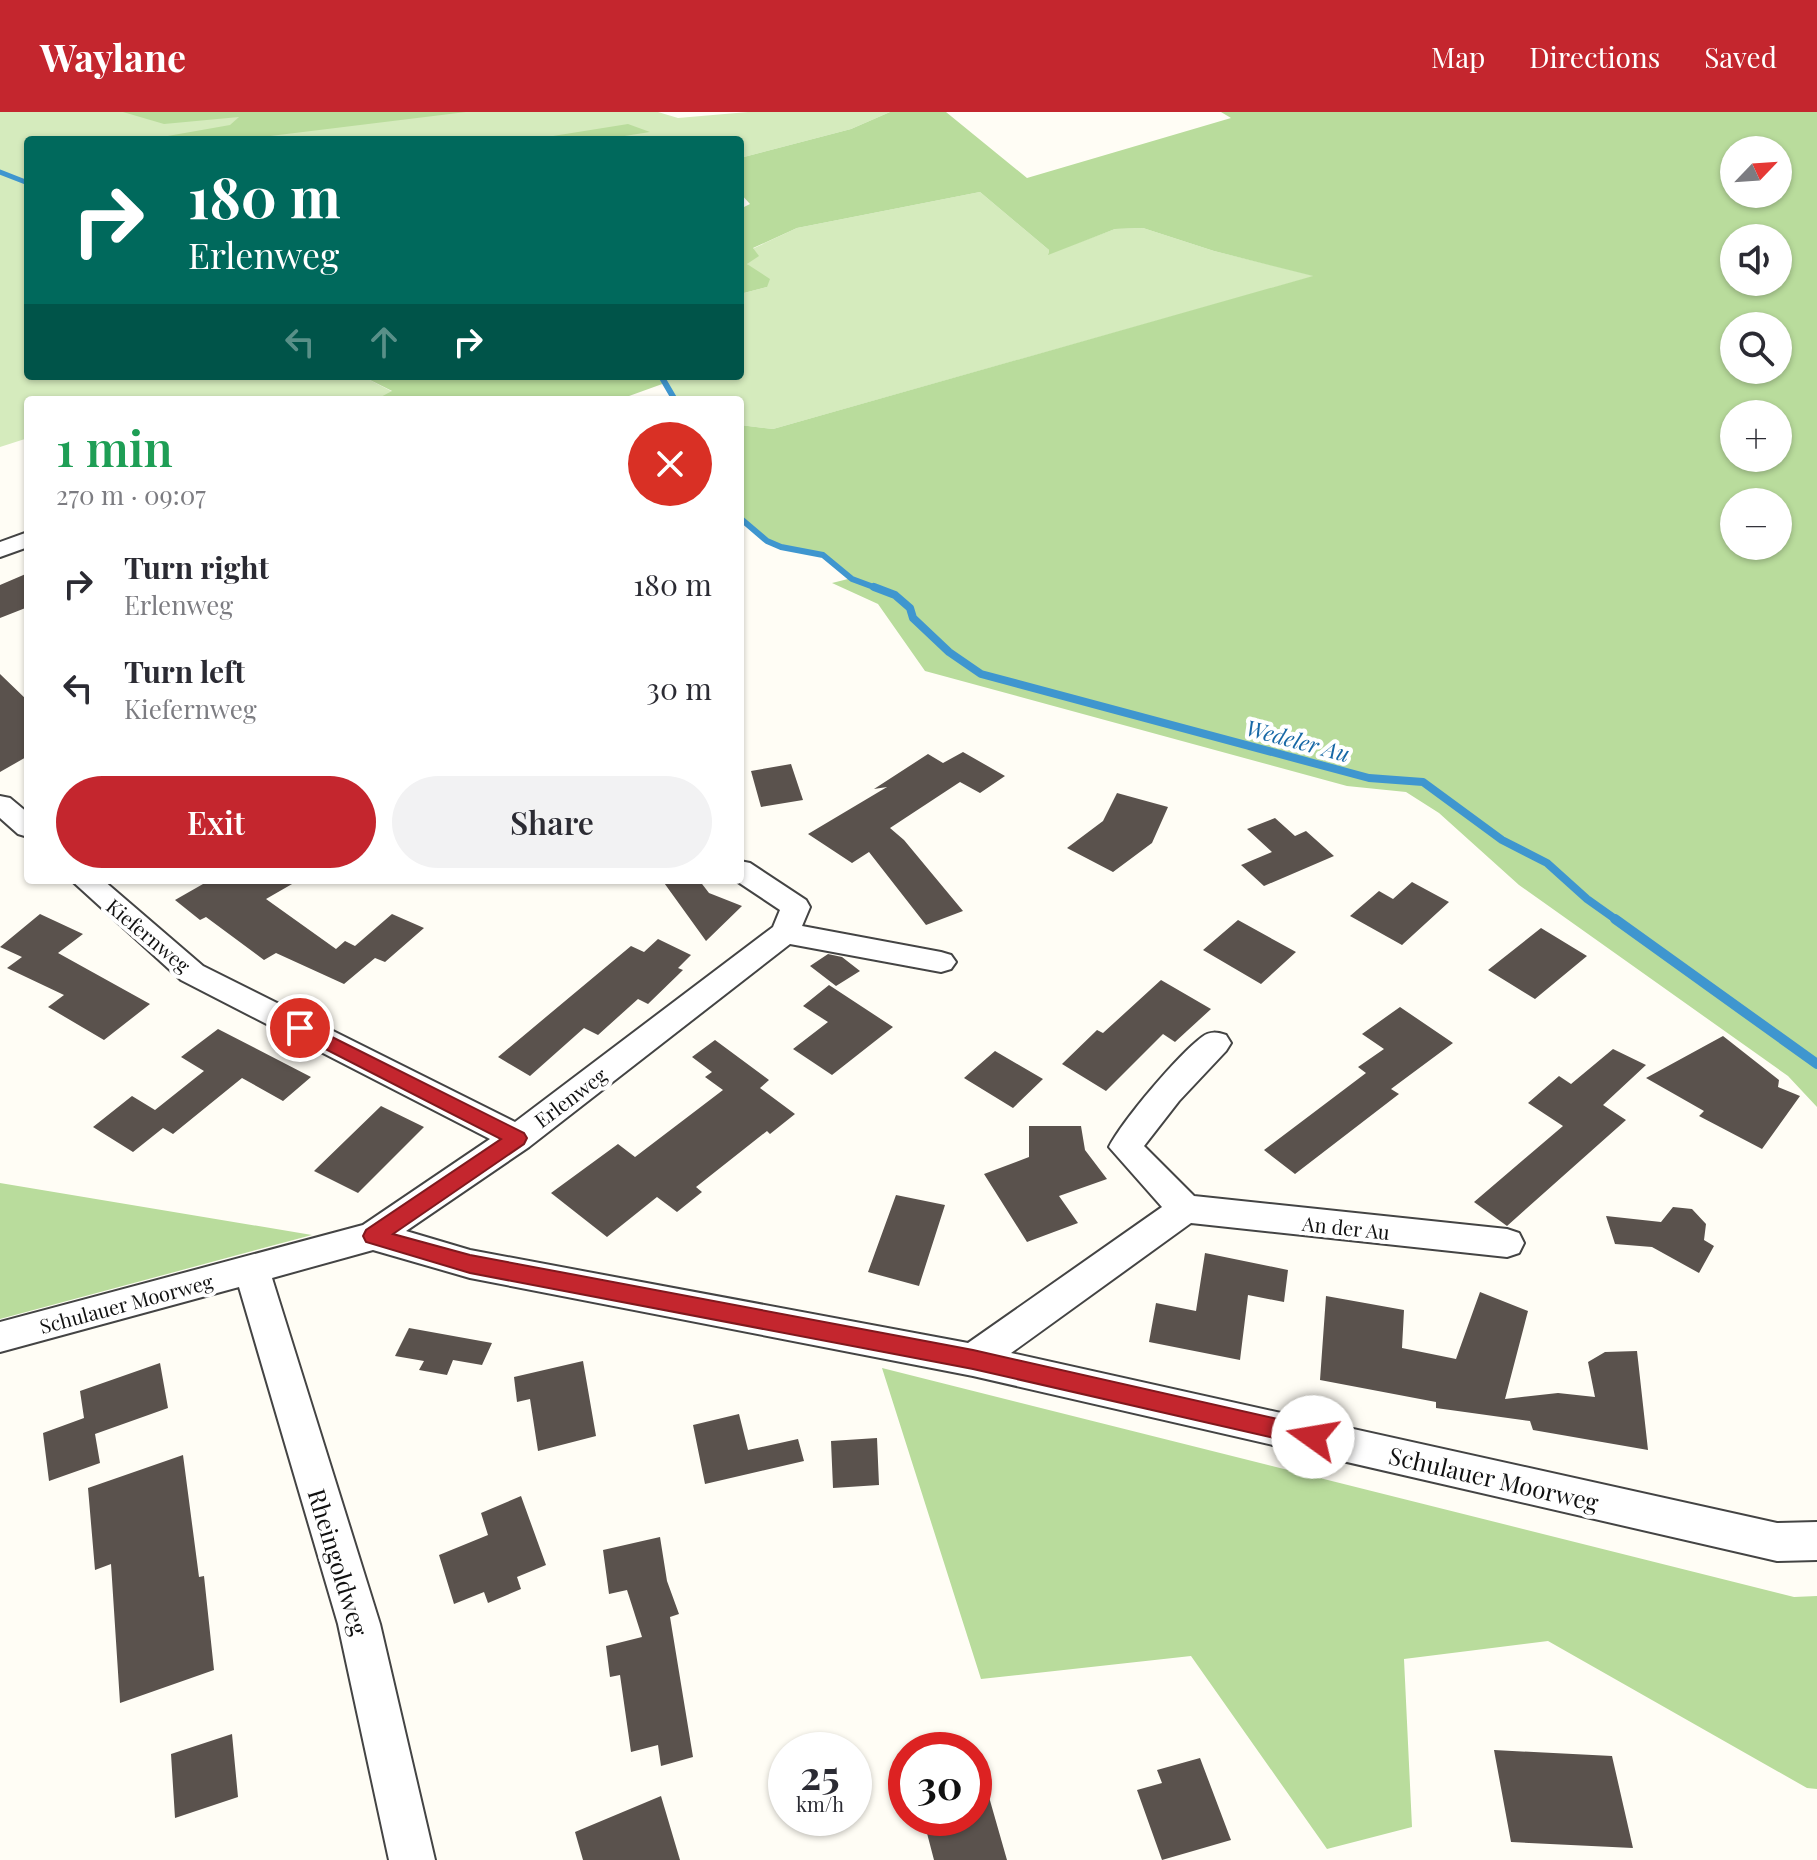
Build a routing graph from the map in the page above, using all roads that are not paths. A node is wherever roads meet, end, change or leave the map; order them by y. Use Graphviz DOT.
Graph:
graph roads {
  1 [pos="24,541"];
  2 [pos="0,550"];
  3 [pos="1,804"];
  4 [pos="24,824"];
  5 [pos="744,873"];
  6 [pos="90,884"];
  7 [pos="785,933"];
  8 [pos="941,962"];
  9 [pos="1215,1043"];
  10 [pos="517,1138"];
  11 [pos="1185,1209"];
  12 [pos="373,1236"];
  13 [pos="1507,1243"];
  14 [pos="251,1268"];
  15 [pos="0,1337"];
  16 [pos="973,1360"];
  17 [pos="1817,1541"];
  18 [pos="412,1860"];
  1 -- 2 [label="street"];
  3 -- 4 [label="street"];
  5 -- 7 [label="street"];
  6 -- 10 [label="street, Kiefernweg"];
  7 -- 8 [label="street"];
  7 -- 10 [label="street, Erlenweg"];
  9 -- 11 [label="street"];
  10 -- 12 [label="street, Erlenweg"];
  11 -- 13 [label="street, An der Au"];
  11 -- 16 [label="street"];
  12 -- 14 [label="street, Erlenweg"];
  12 -- 16 [label="street, Schulauer Moorweg"];
  14 -- 15 [label="street, Schulauer Moorweg"];
  14 -- 18 [label="street, Rheingoldweg"];
  16 -- 17 [label="street, Schulauer Moorweg"];
}
